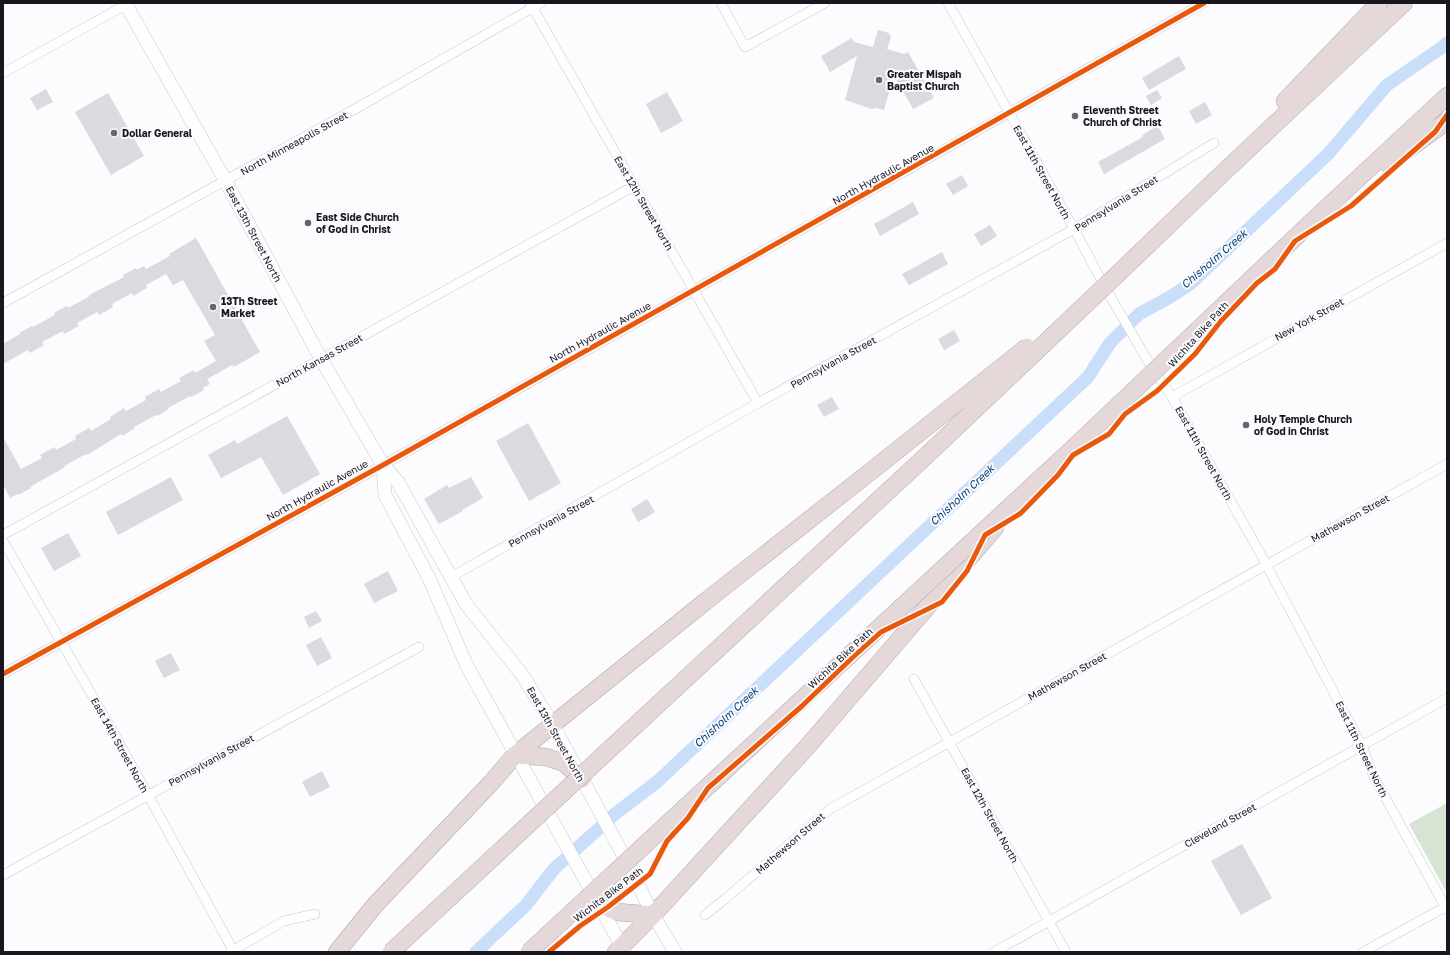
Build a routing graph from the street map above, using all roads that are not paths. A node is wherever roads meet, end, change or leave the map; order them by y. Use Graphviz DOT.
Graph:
graph roads {
  1 [pos="541,3"];
  2 [pos="721,3"];
  3 [pos="825,3"];
  4 [pos="948,3"];
  5 [pos="1204,3"];
  6 [pos="1379,3"];
  7 [pos="1404,3"];
  8 [pos="127,4"];
  9 [pos="531,5"];
  10 [pos="3,73"];
  11 [pos="1447,96"];
  12 [pos="1009,113"];
  13 [pos="1447,121"];
  14 [pos="1214,143"];
  15 [pos="1225,171"];
  16 [pos="225,180"];
  17 [pos="634,186"];
  18 [pos="1320,214"];
  19 [pos="1074,229"];
  20 [pos="1447,243"];
  21 [pos="1125,267"];
  22 [pos="694,290"];
  23 [pos="3,304"];
  24 [pos="321,359"];
  25 [pos="1172,396"];
  26 [pos="758,403"];
  27 [pos="1068,452"];
  28 [pos="383,464"];
  29 [pos="1447,464"];
  30 [pos="3,535"];
  31 [pos="3,541"];
  32 [pos="1266,564"];
  33 [pos="451,577"];
  34 [pos="61,642"];
  35 [pos="419,647"];
  36 [pos="3,674"];
  37 [pos="914,679"];
  38 [pos="1447,698"];
  39 [pos="553,725"];
  40 [pos="949,742"];
  41 [pos="1362,746"];
  42 [pos="515,755"];
  43 [pos="582,779"];
  44 [pos="148,794"];
  45 [pos="3,875"];
  46 [pos="598,904"];
  47 [pos="1446,907"];
  48 [pos="315,914"];
  49 [pos="705,915"];
  50 [pos="653,916"];
  51 [pos="1049,921"];
  52 [pos="621,950"];
  53 [pos="231,951"];
  54 [pos="337,952"];
  55 [pos="391,952"];
  56 [pos="529,952"];
  57 [pos="675,952"];
  58 [pos="994,952"];
  59 [pos="1066,952"];
  60 [pos="1363,952"];
  1 -- 9 [label="street, North Minneapolis Street"];
  2 -- 3 [label="street"];
  4 -- 12 [label="street, East 11th Street North"];
  5 -- 12 [label="street, North Hydraulic Avenue"];
  6 -- 15 [label="highway"];
  7 -- 15 [label="highway"];
  8 -- 10 [label="street"];
  8 -- 16 [label="main road, East 13th Street North"];
  9 -- 16 [label="street, North Minneapolis Street"];
  9 -- 17 [label="street, East 12th Street North"];
  11 -- 18 [label="highway"];
  12 -- 19 [label="street, East 11th Street North"];
  12 -- 22 [label="street, North Hydraulic Avenue"];
  13 -- 18 [label="highway"];
  14 -- 19 [label="street, Pennsylvania Street"];
  15 -- 21 [label="highway"];
  16 -- 23 [label="street, North Minneapolis Street"];
  16 -- 24 [label="main road, East 13th Street North"];
  17 -- 22 [label="street, East 12th Street North"];
  17 -- 24 [label="street, North Kansas Street"];
  18 -- 27 [label="highway, bridge"];
  19 -- 25 [label="street, East 11th Street North"];
  19 -- 26 [label="street, Pennsylvania Street"];
  20 -- 25 [label="street, New York Street"];
  21 -- 39 [label="highway, bridge"];
  21 -- 55 [label="highway, bridge"];
  22 -- 26 [label="street, East 12th Street North"];
  22 -- 28 [label="street, North Hydraulic Avenue"];
  24 -- 28 [label="main road, East 13th Street North"];
  24 -- 30 [label="street, North Kansas Street"];
  25 -- 32 [label="street, East 11th Street North"];
  26 -- 33 [label="street, Pennsylvania Street"];
  27 -- 50 [label="highway, bridge"];
  27 -- 56 [label="highway, bridge"];
  28 -- 33 [label="main road, East 13th Street North"];
  28 -- 34 [label="street, North Hydraulic Avenue"];
  28 -- 42 [label="main road, East 13th Street North"];
  29 -- 32 [label="street, Mathewson Street"];
  31 -- 34 [label="street, East 14th Street North"];
  32 -- 40 [label="street, Mathewson Street"];
  32 -- 41 [label="street, East 11th Street North"];
  33 -- 39 [label="main road, East 13th Street North"];
  34 -- 36 [label="street, North Hydraulic Avenue"];
  34 -- 44 [label="street, East 14th Street North"];
  35 -- 44 [label="street, Pennsylvania Street"];
  37 -- 40 [label="street, East 12th Street North"];
  38 -- 41 [label="street, Cleveland Street"];
  39 -- 42 [label="highway"];
  39 -- 43 [label="main road, East 13th Street North"];
  40 -- 49 [label="street, Mathewson Street"];
  40 -- 51 [label="street, East 12th Street North"];
  41 -- 47 [label="street, East 11th Street North"];
  41 -- 51 [label="street, Cleveland Street"];
  42 -- 43 [label="highway"];
  42 -- 46 [label="main road, East 13th Street North"];
  42 -- 54 [label="highway"];
  43 -- 50 [label="main road, East 13th Street North"];
  44 -- 45 [label="street, Pennsylvania Street"];
  44 -- 53 [label="street, East 14th Street North"];
  46 -- 50 [label="highway"];
  46 -- 52 [label="main road, East 13th Street North"];
  47 -- 60 [label="street"];
  48 -- 53 [label="street"];
  50 -- 52 [label="highway"];
  50 -- 57 [label="main road, East 13th Street North"];
  51 -- 58 [label="street, Cleveland Street"];
  51 -- 59 [label="street, East 12th Street North"];
}
